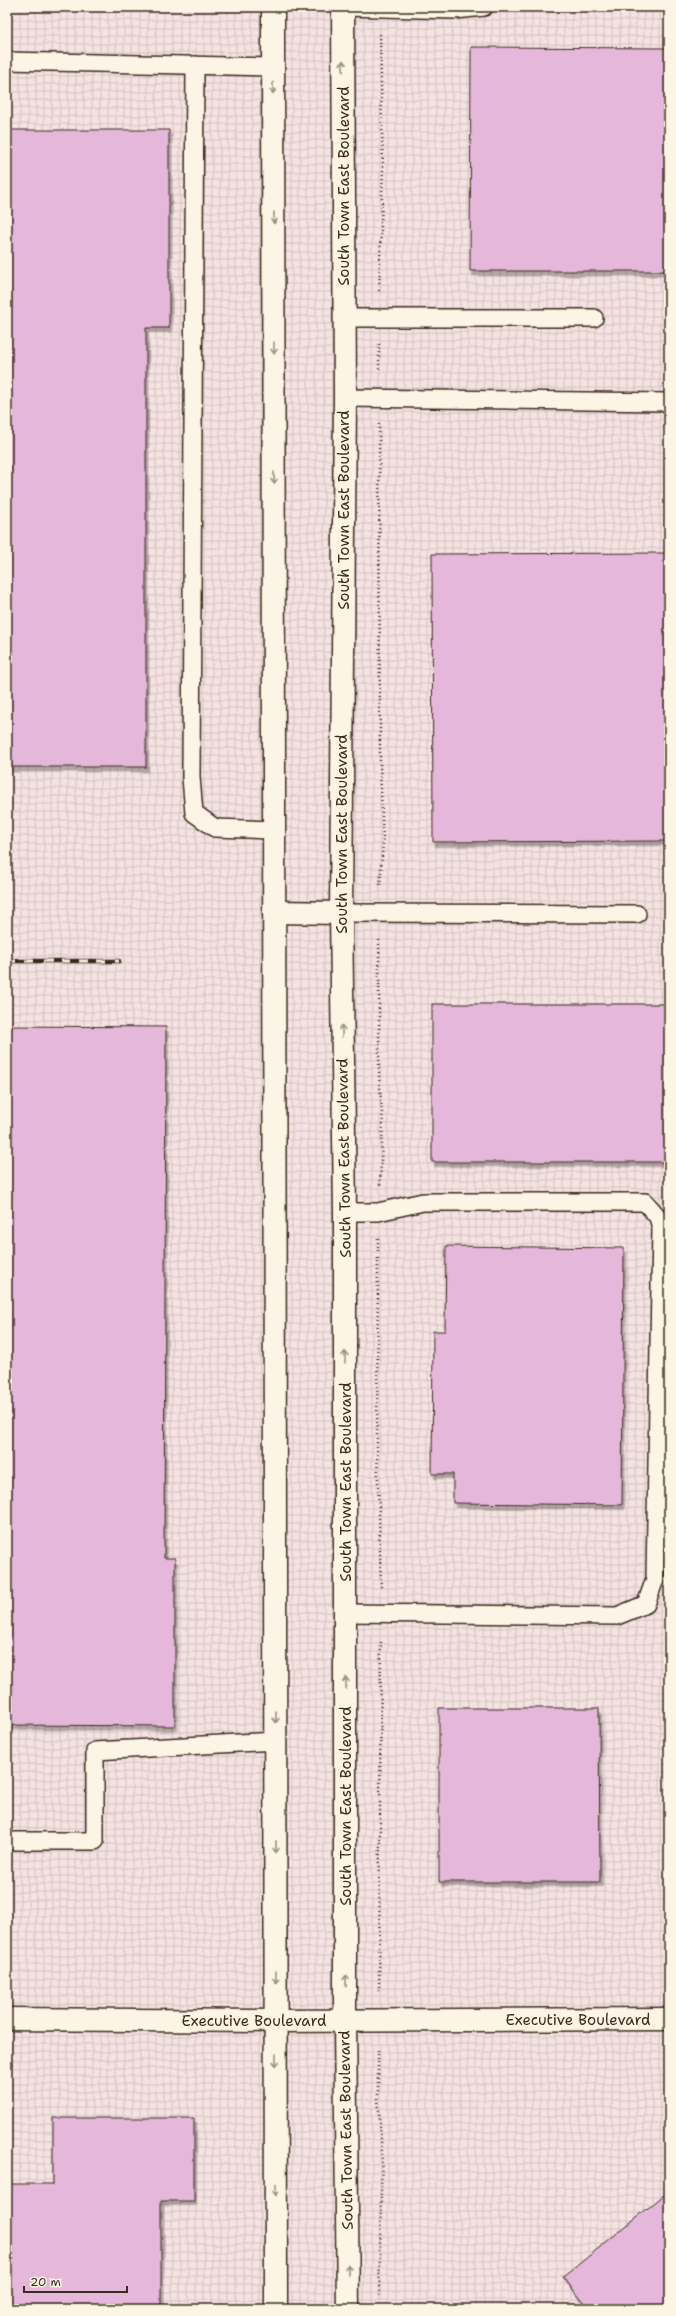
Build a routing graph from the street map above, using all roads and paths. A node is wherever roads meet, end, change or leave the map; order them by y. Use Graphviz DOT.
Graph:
graph roads {
  1 [pos="273,7"];
  2 [pos="344,7"];
  3 [pos="484,7"];
  4 [pos="380,9"];
  5 [pos="7,61"];
  6 [pos="195,65"];
  7 [pos="273,67"];
  8 [pos="344,318"];
  9 [pos="379,318"];
  10 [pos="594,318"];
  11 [pos="344,398"];
  12 [pos="379,398"];
  13 [pos="669,402"];
  14 [pos="274,830"];
  15 [pos="274,912"];
  16 [pos="341,913"];
  17 [pos="379,913"];
  18 [pos="637,914"];
  19 [pos="344,1212"];
  20 [pos="378,1212"];
  21 [pos="346,1613"];
  22 [pos="381,1614"];
  23 [pos="276,1741"];
  24 [pos="7,1840"];
  25 [pos="7,2019"];
  26 [pos="669,2019"];
  27 [pos="346,2020"];
  28 [pos="378,2020"];
  29 [pos="276,2022"];
  30 [pos="380,2301"];
  31 [pos="276,2309"];
  32 [pos="348,2309"];
  1 -- 7 [label="main road"];
  2 -- 4 [label="lane"];
  8 -- 2 [label="main road, South Town East Boulevard, one-way"];
  3 -- 4 [label="lane"];
  4 -- 9 [label="path"];
  5 -- 6 [label="lane"];
  6 -- 7 [label="lane"];
  6 -- 14 [label="lane"];
  7 -- 14 [label="main road, one-way"];
  8 -- 9 [label="lane"];
  8 -- 11 [label="main road, South Town East Boulevard"];
  9 -- 10 [label="lane"];
  9 -- 12 [label="path"];
  11 -- 12 [label="lane"];
  11 -- 16 [label="main road, South Town East Boulevard"];
  12 -- 13 [label="lane"];
  12 -- 17 [label="path"];
  14 -- 15 [label="main road"];
  15 -- 16 [label="main road"];
  15 -- 23 [label="main road, one-way"];
  16 -- 17 [label="lane"];
  19 -- 16 [label="main road, South Town East Boulevard, one-way"];
  17 -- 18 [label="lane"];
  17 -- 20 [label="path"];
  19 -- 20 [label="lane"];
  21 -- 19 [label="main road, South Town East Boulevard, one-way"];
  20 -- 22 [label="path"];
  20 -- 22 [label="lane"];
  21 -- 22 [label="lane"];
  27 -- 21 [label="main road, South Town East Boulevard, one-way"];
  22 -- 28 [label="path"];
  23 -- 24 [label="lane"];
  23 -- 29 [label="main road, one-way"];
  25 -- 29 [label="main road, Executive Boulevard"];
  26 -- 28 [label="main road, Executive Boulevard"];
  27 -- 28 [label="main road, Executive Boulevard"];
  27 -- 29 [label="main road, Executive Boulevard"];
  32 -- 27 [label="main road, South Town East Boulevard, one-way"];
  28 -- 30 [label="path"];
  29 -- 31 [label="main road, one-way"];
}
